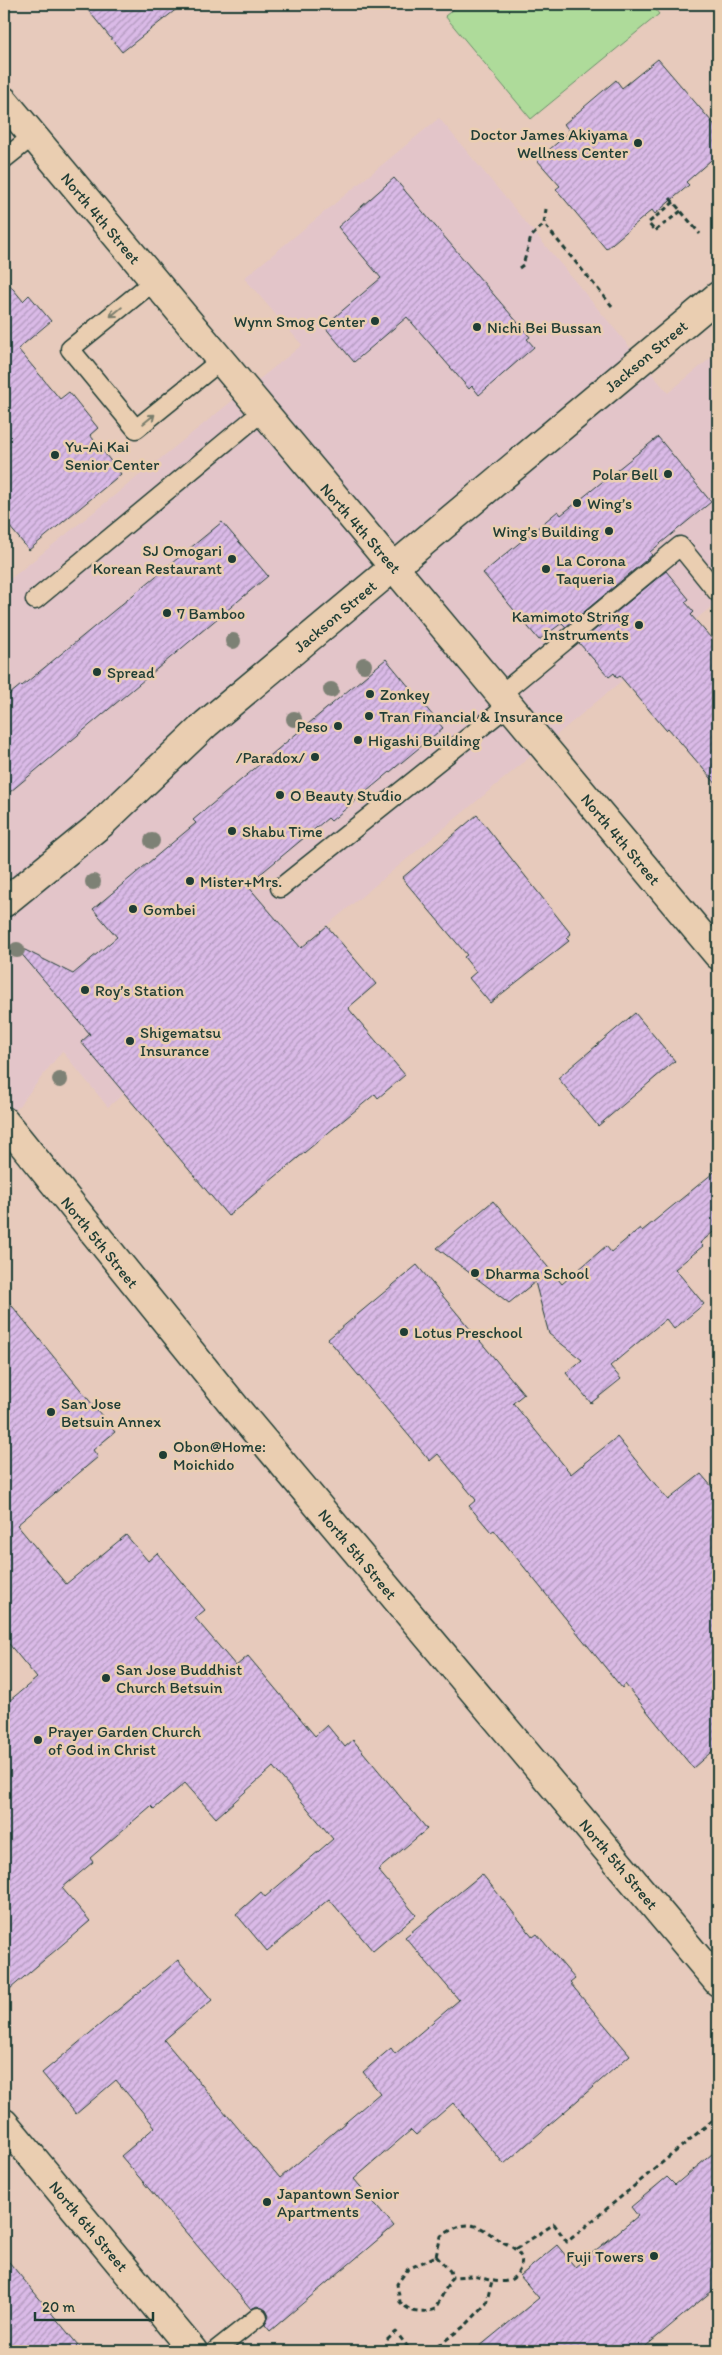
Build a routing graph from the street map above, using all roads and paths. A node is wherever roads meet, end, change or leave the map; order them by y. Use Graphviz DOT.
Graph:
graph roads {
  1 [pos="4,101"];
  2 [pos="33,136"];
  3 [pos="4,159"];
  4 [pos="670,198"];
  5 [pos="674,202"];
  6 [pos="546,209"];
  7 [pos="681,211"];
  8 [pos="544,224"];
  9 [pos="700,234"];
  10 [pos="519,268"];
  11 [pos="154,281"];
  12 [pos="718,296"];
  13 [pos="612,306"];
  14 [pos="220,360"];
  15 [pos="263,411"];
  16 [pos="395,567"];
  17 [pos="718,593"];
  18 [pos="35,600"];
  19 [pos="506,699"];
  20 [pos="280,888"];
  21 [pos="4,903"];
  22 [pos="718,955"];
  23 [pos="4,1121"];
  24 [pos="718,1982"];
  25 [pos="718,2116"];
  26 [pos="4,2123"];
  27 [pos="516,2249"];
  28 [pos="436,2256"];
  29 [pos="452,2277"];
  30 [pos="492,2281"];
  31 [pos="258,2317"];
  32 [pos="387,2340"];
  33 [pos="193,2351"];
  34 [pos="215,2351"];
  35 [pos="411,2351"];
  36 [pos="432,2351"];
  1 -- 2 [label="street, North 4th Street"];
  2 -- 3 [label="lane"];
  2 -- 11 [label="street, North 4th Street"];
  4 -- 5 [label="path"];
  5 -- 7 [label="path"];
  5 -- 7 [label="path"];
  6 -- 8 [label="path"];
  7 -- 9 [label="path"];
  8 -- 10 [label="path"];
  8 -- 13 [label="path"];
  11 -- 14 [label="street, North 4th Street"];
  11 -- 14 [label="lane, one-way"];
  12 -- 16 [label="street, Jackson Street"];
  14 -- 15 [label="street, North 4th Street"];
  15 -- 16 [label="street, North 4th Street"];
  15 -- 18 [label="lane"];
  16 -- 19 [label="street, North 4th Street"];
  16 -- 21 [label="street, Jackson Street"];
  17 -- 19 [label="lane"];
  19 -- 20 [label="lane"];
  19 -- 22 [label="street, North 4th Street"];
  23 -- 24 [label="street, North 5th Street"];
  25 -- 27 [label="path"];
  26 -- 33 [label="street, North 6th Street"];
  27 -- 28 [label="path"];
  27 -- 30 [label="path"];
  28 -- 29 [label="path"];
  28 -- 29 [label="path"];
  29 -- 30 [label="path"];
  30 -- 36 [label="path"];
  31 -- 34 [label="lane"];
  32 -- 35 [label="path"];
}
